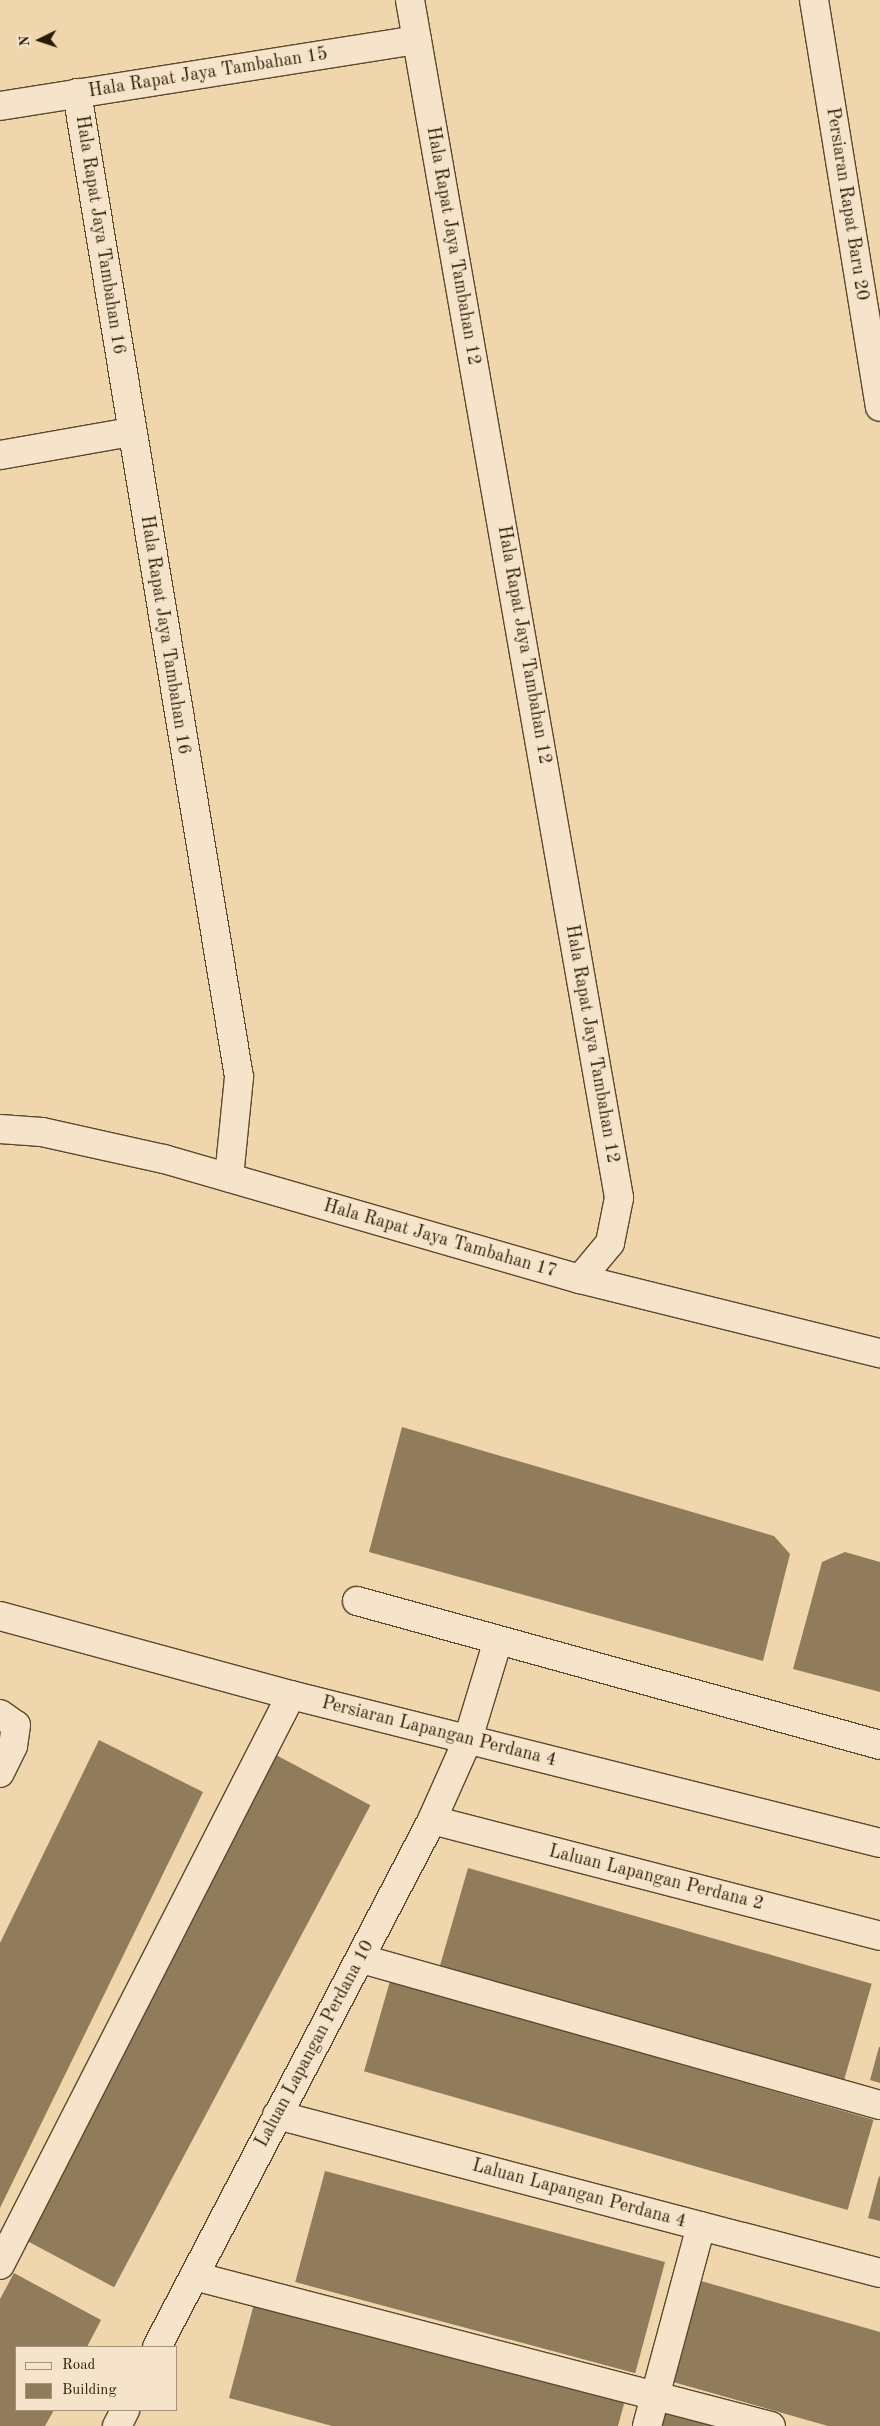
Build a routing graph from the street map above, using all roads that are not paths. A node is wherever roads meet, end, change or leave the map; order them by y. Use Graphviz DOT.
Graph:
graph roads {
  1 [pos="410,0"];
  2 [pos="814,0"];
  3 [pos="417,40"];
  4 [pos="77,93"];
  5 [pos="0,106"];
  6 [pos="880,407"];
  7 [pos="131,432"];
  8 [pos="0,455"];
  9 [pos="0,1129"];
  10 [pos="229,1178"];
  11 [pos="580,1279"];
  12 [pos="880,1353"];
  13 [pos="358,1601"];
  14 [pos="0,1616"];
  15 [pos="498,1640"];
  16 [pos="291,1695"];
  17 [pos="0,1714"];
  18 [pos="468,1739"];
  19 [pos="880,1745"];
  20 [pos="0,1772"];
  21 [pos="432,1820"];
  22 [pos="880,1843"];
  23 [pos="880,1936"];
  24 [pos="362,1959"];
  25 [pos="880,2105"];
  26 [pos="277,2115"];
  27 [pos="701,2226"];
  28 [pos="0,2265"];
  29 [pos="880,2273"];
  30 [pos="194,2276"];
  31 [pos="158,2346"];
  32 [pos="654,2396"];
  33 [pos="124,2411"];
  34 [pos="117,2426"];
  35 [pos="647,2426"];
  36 [pos="771,2426"];
  1 -- 3 [label="street, Hala Rapat Jaya Tambahan 12"];
  2 -- 6 [label="street, Persiaran Rapat Baru 20"];
  3 -- 4 [label="street, Hala Rapat Jaya Tambahan 15"];
  3 -- 11 [label="street, Hala Rapat Jaya Tambahan 12"];
  4 -- 5 [label="street, Hala Rapat Jaya Tambahan 15"];
  4 -- 7 [label="street, Hala Rapat Jaya Tambahan 16"];
  7 -- 8 [label="street"];
  7 -- 10 [label="street, Hala Rapat Jaya Tambahan 16"];
  9 -- 10 [label="street, Hala Rapat Jaya Tambahan 17"];
  10 -- 11 [label="street, Hala Rapat Jaya Tambahan 17"];
  11 -- 12 [label="street, Hala Rapat Jaya Tambahan 17"];
  13 -- 15 [label="street"];
  14 -- 16 [label="street, Persiaran Lapangan Perdana 4"];
  15 -- 18 [label="street, Laluan Lapangan Perdana 10"];
  15 -- 19 [label="street"];
  16 -- 18 [label="street, Persiaran Lapangan Perdana 4"];
  16 -- 28 [label="street"];
  17 -- 20 [label="street"];
  18 -- 21 [label="street, Laluan Lapangan Perdana 10"];
  18 -- 22 [label="street, Persiaran Lapangan Perdana 4"];
  21 -- 23 [label="street, Laluan Lapangan Perdana 2"];
  21 -- 24 [label="street, Laluan Lapangan Perdana 10"];
  24 -- 25 [label="street"];
  24 -- 26 [label="street, Laluan Lapangan Perdana 10"];
  26 -- 27 [label="street, Laluan Lapangan Perdana 4"];
  26 -- 30 [label="street, Laluan Lapangan Perdana 10"];
  27 -- 29 [label="street, Laluan Lapangan Perdana 4"];
  27 -- 32 [label="street"];
  30 -- 31 [label="street, Laluan Lapangan Perdana 10"];
  30 -- 32 [label="street"];
  32 -- 35 [label="street"];
  32 -- 36 [label="street"];
  33 -- 34 [label="street"];
}
